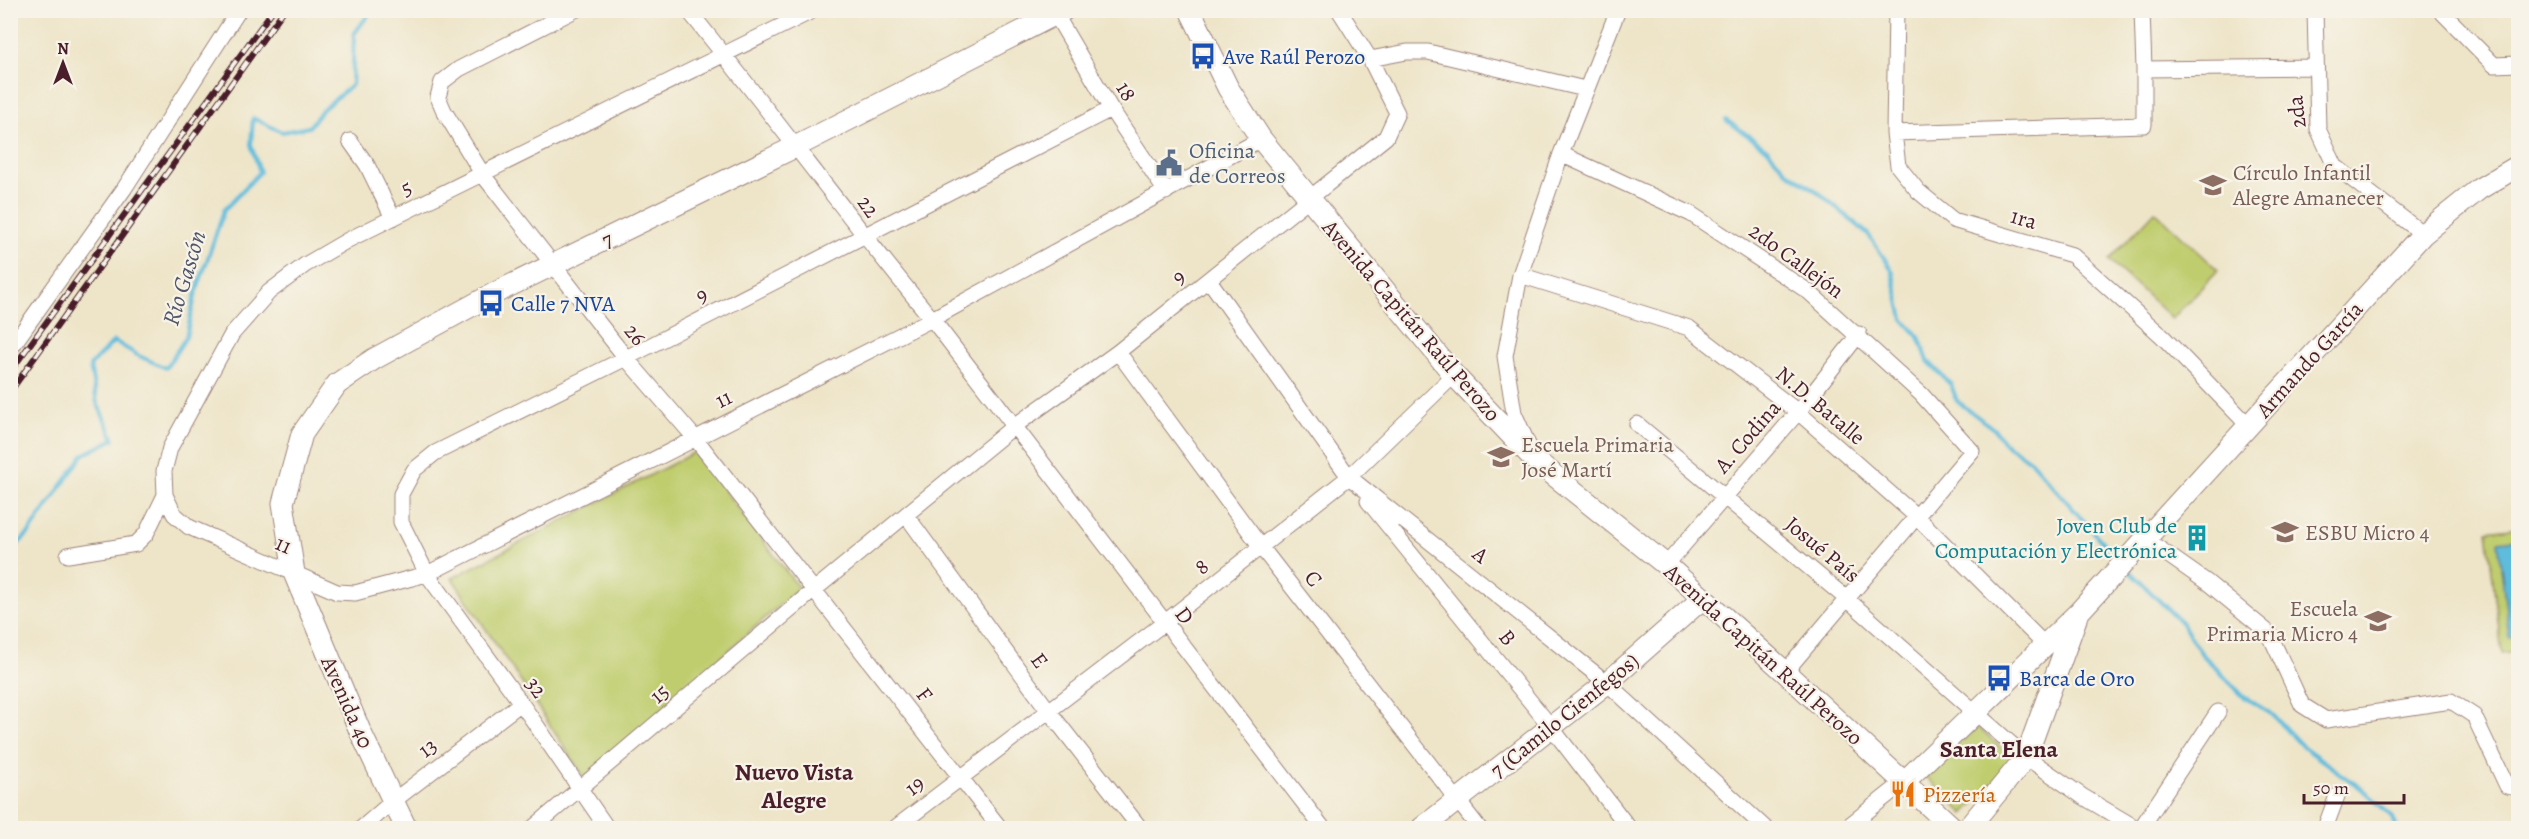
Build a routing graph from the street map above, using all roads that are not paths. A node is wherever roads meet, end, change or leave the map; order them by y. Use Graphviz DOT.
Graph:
graph roads {
  1 [pos="239,10"];
  2 [pos="575,10"];
  3 [pos="688,10"];
  4 [pos="814,10"];
  5 [pos="1190,10"];
  6 [pos="1339,10"];
  7 [pos="1618,10"];
  8 [pos="1896,10"];
  9 [pos="2142,10"];
  10 [pos="2315,10"];
  11 [pos="2440,10"];
  12 [pos="1058,12"];
  13 [pos="725,55"];
  14 [pos="1370,59"];
  15 [pos="2518,64"];
  16 [pos="2314,67"];
  17 [pos="2144,69"];
  18 [pos="1586,89"];
  19 [pos="1111,109"];
  20 [pos="1894,133"];
  21 [pos="1261,139"];
  22 [pos="350,141"];
  23 [pos="797,146"];
  24 [pos="1561,154"];
  25 [pos="2518,166"];
  26 [pos="483,175"];
  27 [pos="1166,192"];
  28 [pos="1308,198"];
  29 [pos="393,218"];
  30 [pos="2423,234"];
  31 [pos="864,237"];
  32 [pos="553,266"];
  33 [pos="1520,275"];
  34 [pos="1209,280"];
  35 [pos="932,319"];
  36 [pos="1859,334"];
  37 [pos="10,349"];
  38 [pos="1118,352"];
  39 [pos="626,358"];
  40 [pos="1454,375"];
  41 [pos="1798,412"];
  42 [pos="1637,424"];
  43 [pos="2248,425"];
  44 [pos="1013,427"];
  45 [pos="695,438"];
  46 [pos="1535,460"];
  47 [pos="1349,477"];
  48 [pos="165,495"];
  49 [pos="1726,496"];
  50 [pos="906,515"];
  51 [pos="1917,517"];
  52 [pos="2138,545"];
  53 [pos="1261,547"];
  54 [pos="68,555"];
  55 [pos="1666,565"];
  56 [pos="294,573"];
  57 [pos="427,574"];
  58 [pos="814,590"];
  59 [pos="1702,599"];
  60 [pos="1847,599"];
  61 [pos="2079,612"];
  62 [pos="1164,623"];
  63 [pos="2045,645"];
  64 [pos="1785,672"];
  65 [pos="1606,683"];
  66 [pos="521,703"];
  67 [pos="1048,710"];
  68 [pos="1978,712"];
  69 [pos="2218,712"];
  70 [pos="1551,727"];
  71 [pos="2026,757"];
  72 [pos="961,776"];
  73 [pos="1904,782"];
  74 [pos="2518,788"];
  75 [pos="580,791"];
  76 [pos="2337,796"];
  77 [pos="1458,801"];
  78 [pos="392,802"];
  79 [pos="362,828"];
  80 [pos="405,828"];
  81 [pos="533,828"];
  82 [pos="607,828"];
  83 [pos="895,828"];
  84 [pos="1000,828"];
  85 [pos="1140,828"];
  86 [pos="1323,828"];
  87 [pos="1422,828"];
  88 [pos="1479,828"];
  89 [pos="1629,828"];
  90 [pos="1765,828"];
  91 [pos="1846,828"];
  92 [pos="1953,828"];
  93 [pos="1968,828"];
  94 [pos="2136,828"];
  95 [pos="2141,828"];
  96 [pos="2325,828"];
  1 -- 37 [label="street"];
  2 -- 26 [label="street, 26"];
  3 -- 13 [label="street, 22"];
  4 -- 13 [label="street, 5"];
  5 -- 21 [label="main road, Avenida Capitán Raúl Perozo"];
  6 -- 14 [label="street"];
  7 -- 18 [label="street"];
  8 -- 20 [label="street, 1ra"];
  9 -- 17 [label="street"];
  10 -- 16 [label="street, 2da"];
  11 -- 15 [label="street"];
  12 -- 19 [label="street, 18"];
  12 -- 23 [label="main road, 7"];
  13 -- 23 [label="street, 22"];
  13 -- 26 [label="street, 5"];
  14 -- 18 [label="street"];
  14 -- 28 [label="street, 9"];
  16 -- 17 [label="street"];
  16 -- 30 [label="street, 2da"];
  17 -- 20 [label="street"];
  18 -- 24 [label="street"];
  19 -- 27 [label="street, 18"];
  19 -- 31 [label="street, 9"];
  20 -- 43 [label="street, 1ra"];
  21 -- 27 [label="street, 11"];
  21 -- 28 [label="main road, Avenida Capitán Raúl Perozo"];
  22 -- 29 [label="street"];
  23 -- 31 [label="street, 22"];
  23 -- 32 [label="main road, 7"];
  24 -- 33 [label="street"];
  24 -- 36 [label="street, 2do Callejón"];
  25 -- 30 [label="main road, Armando García"];
  26 -- 29 [label="street, 5"];
  26 -- 32 [label="street, 26"];
  27 -- 35 [label="street, 11"];
  28 -- 34 [label="street, 9"];
  28 -- 40 [label="main road, Avenida Capitán Raúl Perozo"];
  29 -- 48 [label="street, 5"];
  30 -- 43 [label="main road, Armando García"];
  31 -- 35 [label="street, 22"];
  31 -- 39 [label="street, 9"];
  32 -- 39 [label="street, 26"];
  32 -- 56 [label="main road, 7"];
  33 -- 41 [label="street, N.D. Batalle"];
  33 -- 46 [label="street"];
  34 -- 38 [label="street, 9"];
  34 -- 47 [label="street, A"];
  35 -- 44 [label="street, 22"];
  35 -- 45 [label="street, 11"];
  36 -- 41 [label="street, A. Codina"];
  36 -- 51 [label="street, 2do Callejón"];
  38 -- 44 [label="street, 9"];
  38 -- 53 [label="street, C"];
  39 -- 45 [label="street, 26"];
  39 -- 57 [label="street, 9"];
  40 -- 46 [label="main road, Avenida Capitán Raúl Perozo"];
  40 -- 47 [label="street, 8"];
  41 -- 49 [label="street, A. Codina"];
  41 -- 51 [label="street, N.D. Batalle"];
  42 -- 49 [label="street, Josué País"];
  43 -- 52 [label="main road, Armando García"];
  44 -- 50 [label="street, 9"];
  44 -- 62 [label="street, D"];
  45 -- 57 [label="street, 11"];
  45 -- 58 [label="street, 26"];
  46 -- 55 [label="main road, Avenida Capitán Raúl Perozo"];
  47 -- 53 [label="street, 8"];
  47 -- 65 [label="street, A"];
  47 -- 70 [label="street, B"];
  48 -- 54 [label="street"];
  48 -- 56 [label="street, 11"];
  49 -- 55 [label="street, A. Codina"];
  49 -- 60 [label="street, Josué País"];
  50 -- 58 [label="street, 9"];
  50 -- 67 [label="street, E"];
  51 -- 60 [label="street"];
  51 -- 63 [label="street, N.D. Batalle"];
  52 -- 61 [label="main road, Armando García"];
  52 -- 74 [label="street"];
  53 -- 62 [label="street, 8"];
  53 -- 77 [label="street, C"];
  55 -- 59 [label="main road, Avenida Capitán Raúl Perozo"];
  56 -- 57 [label="street, 11"];
  56 -- 78 [label="main road, Avenida 40"];
  57 -- 66 [label="street, 32"];
  58 -- 72 [label="street, F"];
  58 -- 75 [label="street, 15"];
  59 -- 64 [label="main road, Avenida Capitán Raúl Perozo"];
  59 -- 65 [label="main road, 7 (Camilo Cienfegos)"];
  60 -- 64 [label="street"];
  60 -- 68 [label="street, Josué País"];
  61 -- 63 [label="main road, Armando García"];
  61 -- 71 [label="main road"];
  62 -- 67 [label="street, 8"];
  62 -- 86 [label="street, D"];
  63 -- 68 [label="main road, Armando García"];
  64 -- 73 [label="main road, Avenida Capitán Raúl Perozo"];
  65 -- 70 [label="main road, 7 (Camilo Cienfegos)"];
  65 -- 90 [label="street, A"];
  66 -- 75 [label="street, 32"];
  66 -- 78 [label="street, 13"];
  67 -- 72 [label="street, 8"];
  67 -- 85 [label="street, E"];
  68 -- 71 [label="street, Josué País"];
  68 -- 73 [label="main road, Armando García"];
  69 -- 95 [label="street"];
  70 -- 77 [label="main road, 7 (Camilo Cienfegos)"];
  70 -- 89 [label="street, B"];
  71 -- 93 [label="main road"];
  71 -- 94 [label="street"];
  72 -- 83 [label="street, 19"];
  72 -- 84 [label="street, F"];
  73 -- 91 [label="street"];
  73 -- 92 [label="main road, Avenida Capitán Raúl Perozo"];
  75 -- 81 [label="street, 15"];
  75 -- 82 [label="street, 32"];
  76 -- 96 [label="street"];
  77 -- 87 [label="main road, 7 (Camilo Cienfegos)"];
  77 -- 88 [label="street, C"];
  78 -- 79 [label="street, 13"];
  78 -- 80 [label="main road, Avenida 40"];
}
